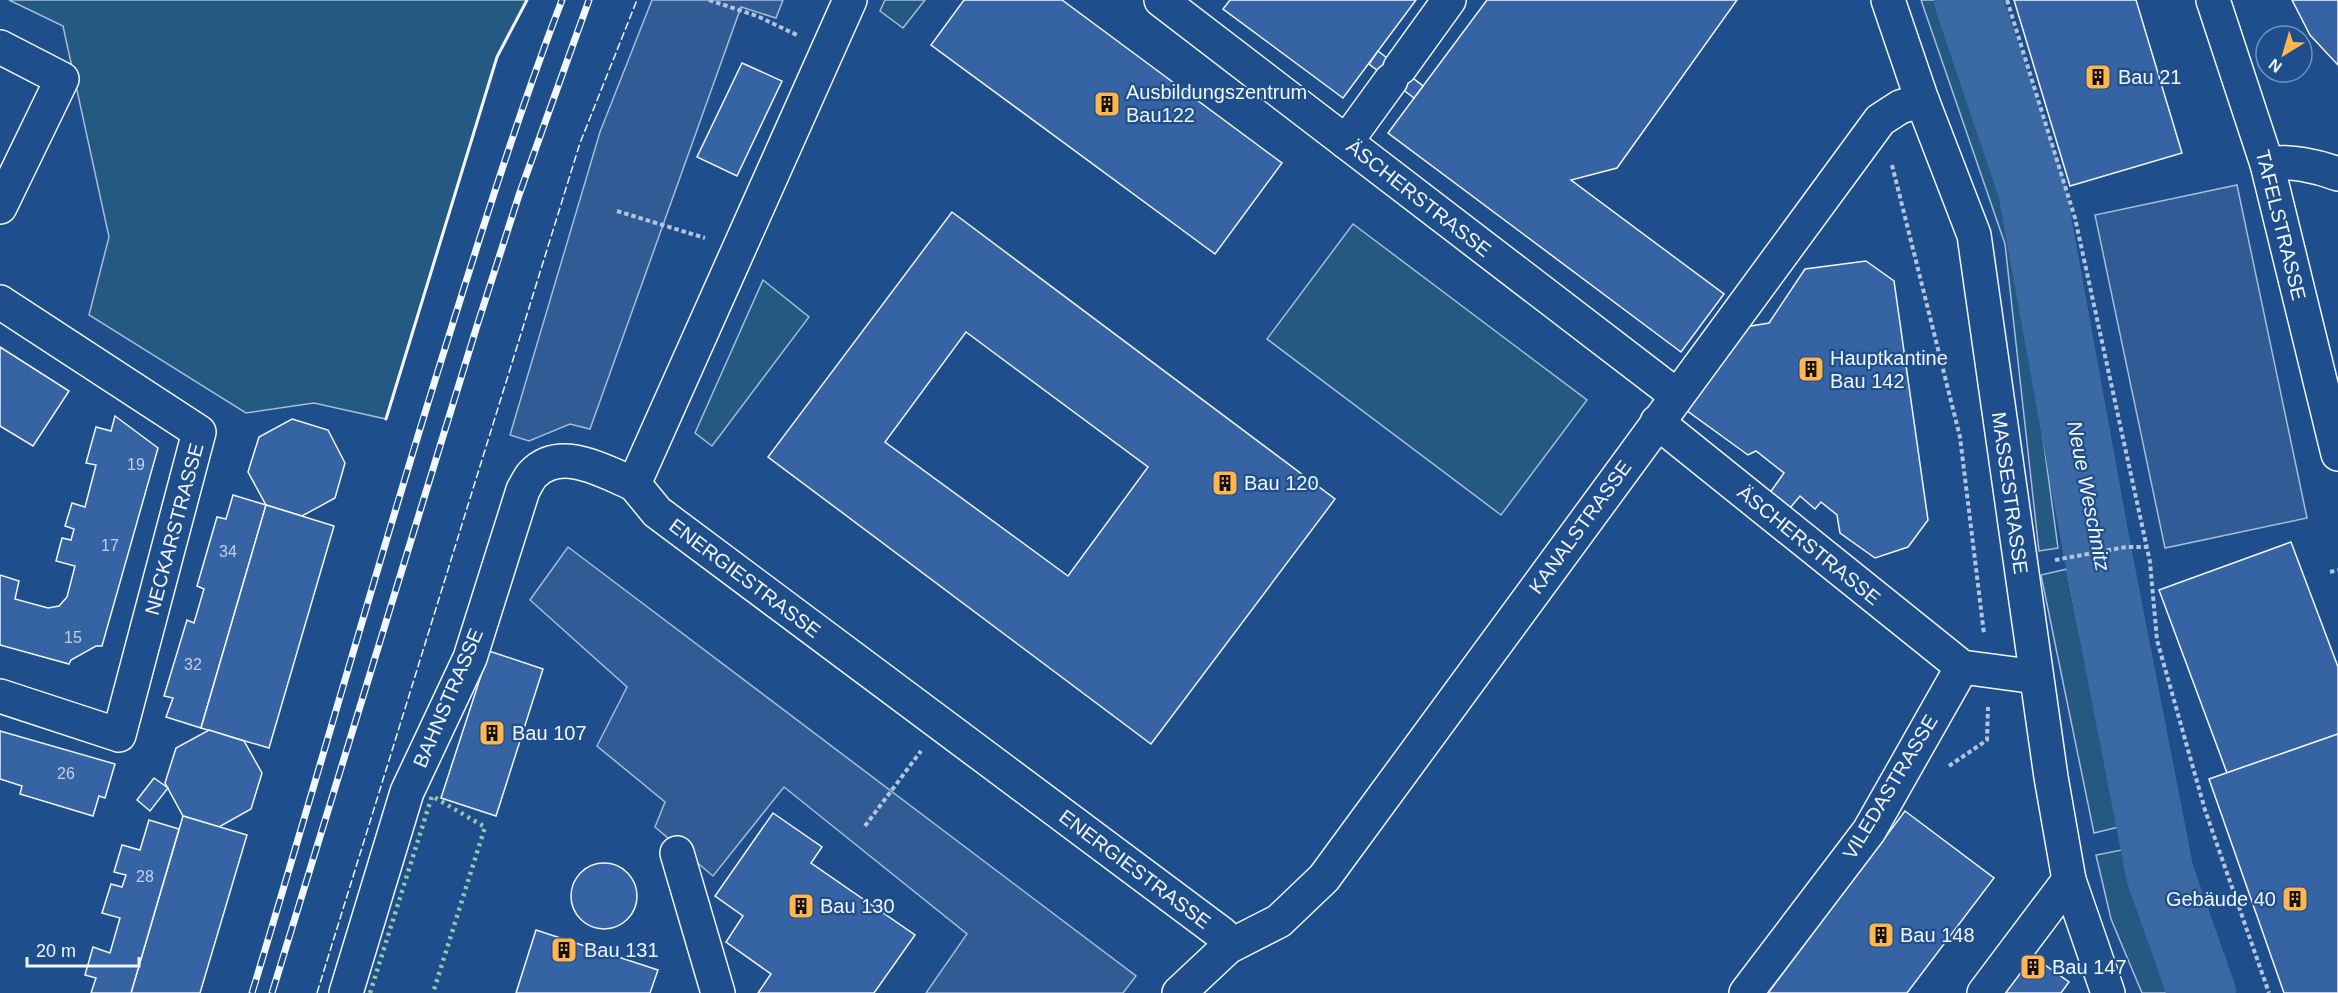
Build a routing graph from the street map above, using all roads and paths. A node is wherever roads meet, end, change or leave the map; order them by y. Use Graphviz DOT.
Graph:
graph roads {
  1 [pos="709,0"];
  2 [pos="850,0"];
  3 [pos="1161,0"];
  4 [pos="1449,0"];
  5 [pos="1888,0"];
  6 [pos="2007,0"];
  7 [pos="2213,0"];
  8 [pos="0,47"];
  9 [pos="828,49"];
  10 [pos="1922,100"];
  11 [pos="1880,120"];
  12 [pos="1346,142"];
  13 [pos="2267,164"];
  14 [pos="2338,174"];
  15 [pos="0,207"];
  16 [pos="617,211"];
  17 [pos="739,249"];
  18 [pos="0,302"];
  19 [pos="1676,395"];
  20 [pos="1657,422"];
  21 [pos="2338,454"];
  22 [pos="634,484"];
  23 [pos="2146,547"];
  24 [pos="2052,561"];
  25 [pos="2338,570"];
  26 [pos="2330,572"];
  27 [pos="1976,669"];
  28 [pos="2036,677"];
  29 [pos="0,696"];
  30 [pos="941,724"];
  31 [pos="1948,766"];
  32 [pos="865,826"];
  33 [pos="677,853"];
  34 [pos="2069,880"];
  35 [pos="1228,947"];
  36 [pos="346,993"];
  37 [pos="718,993"];
  38 [pos="1179,993"];
  39 [pos="1746,993"];
  40 [pos="1984,993"];
  41 [pos="2108,993"];
  42 [pos="2269,993"];
  1 -- 9 [label="path"];
  2 -- 9 [label="street"];
  3 -- 12 [label="street, ÄSCHERSTRASSE"];
  4 -- 12 [label="street"];
  5 -- 10 [label="street, MASSESTRASSE"];
  6 -- 23 [label="path"];
  7 -- 13 [label="street, TAFELSTRASSE"];
  8 -- 15 [label="street"];
  9 -- 17 [label="street"];
  10 -- 11 [label="street, KANALSTRASSE"];
  10 -- 28 [label="street, MASSESTRASSE"];
  11 -- 19 [label="street, KANALSTRASSE"];
  11 -- 27 [label="path"];
  12 -- 19 [label="street, ÄSCHERSTRASSE"];
  13 -- 14 [label="street"];
  13 -- 21 [label="street, TAFELSTRASSE"];
  16 -- 17 [label="path"];
  17 -- 22 [label="street"];
  18 -- 29 [label="street, NECKARSTRASSE"];
  19 -- 20 [label="street, KANALSTRASSE"];
  20 -- 27 [label="street, ÄSCHERSTRASSE"];
  20 -- 35 [label="street, KANALSTRASSE"];
  22 -- 30 [label="street, ENERGIESTRASSE"];
  22 -- 36 [label="street, BAHNSTRASSE"];
  23 -- 24 [label="path"];
  23 -- 42 [label="path"];
  25 -- 26 [label="path"];
  27 -- 28 [label="street"];
  27 -- 31 [label="path"];
  27 -- 39 [label="street, VILEDASTRASSE"];
  28 -- 34 [label="street, MASSESTRASSE"];
  30 -- 32 [label="path"];
  30 -- 35 [label="street, ENERGIESTRASSE"];
  33 -- 37 [label="street"];
  34 -- 40 [label="street"];
  34 -- 41 [label="street, MASSESTRASSE"];
  35 -- 38 [label="street, ENERGIESTRASSE"];
}
